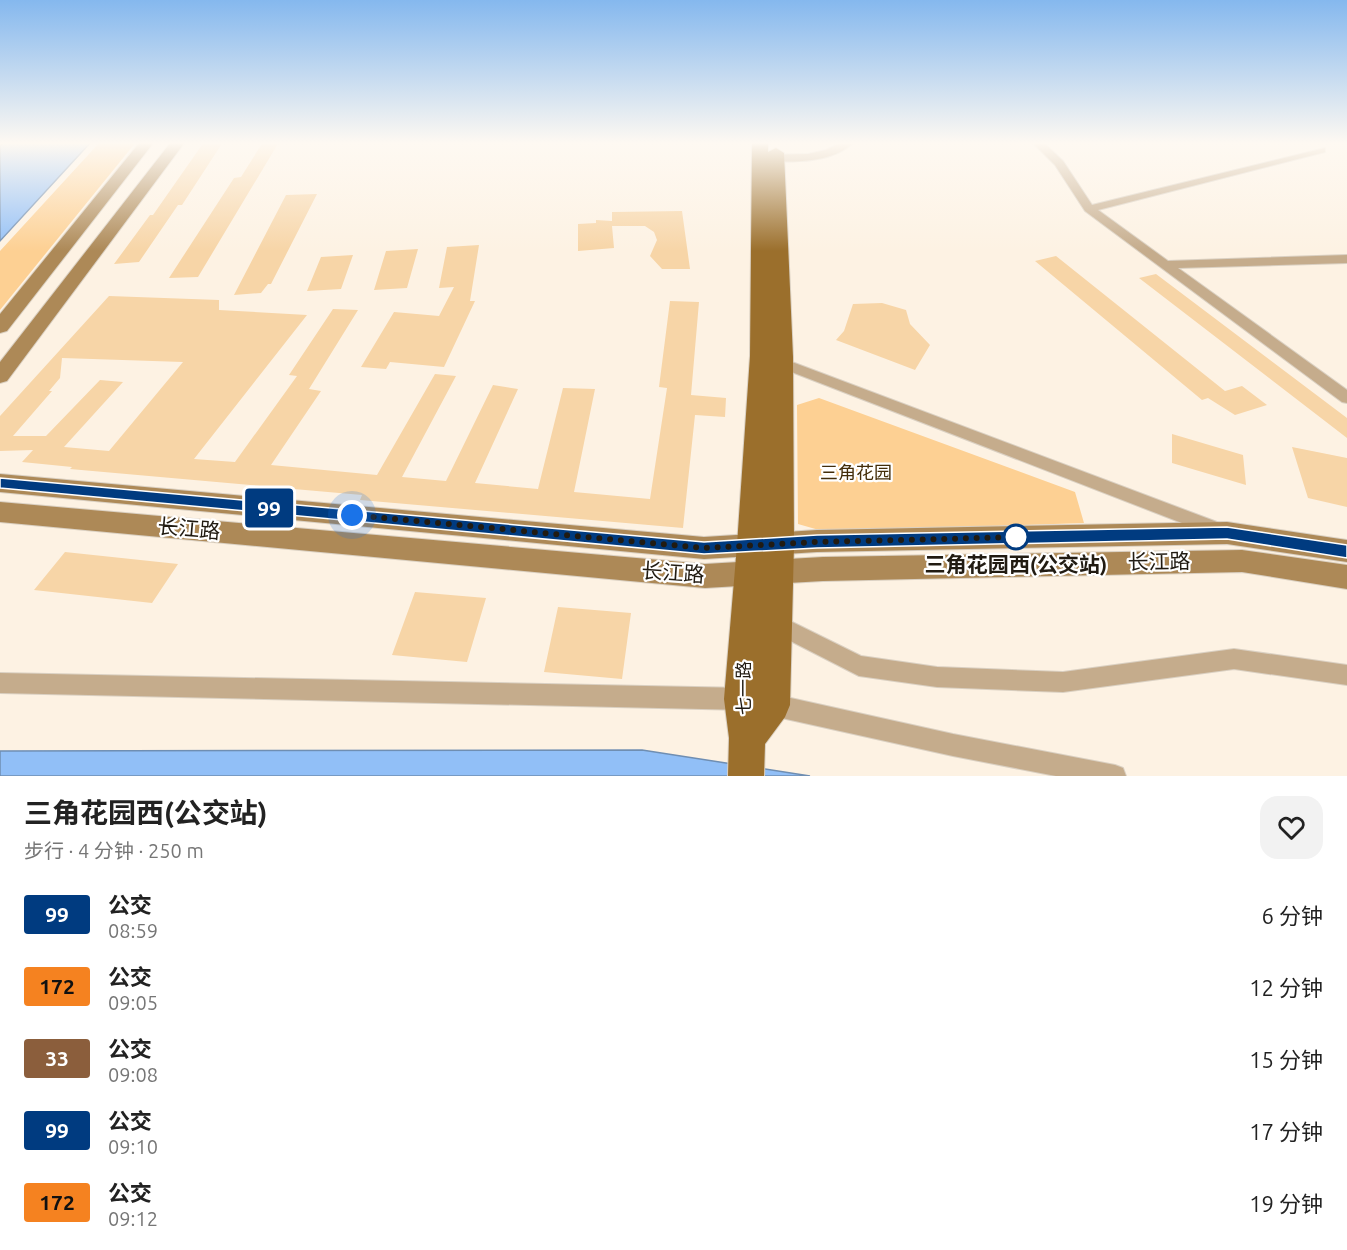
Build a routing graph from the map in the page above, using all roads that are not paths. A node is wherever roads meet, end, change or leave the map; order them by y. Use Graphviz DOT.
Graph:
graph roads {
  1 [pos="118,178"];
  2 [pos="150,178"];
  3 [pos="769,178"];
  4 [pos="1069,178"];
  5 [pos="1210,178"];
  6 [pos="1089,209"];
  7 [pos="1347,259"];
  8 [pos="1164,265"];
  9 [pos="0,327"];
  10 [pos="772,360"];
  11 [pos="0,376"];
  12 [pos="1347,398"];
  13 [pos="0,483"];
  14 [pos="0,512"];
  15 [pos="1227,533"];
  16 [pos="779,544"];
  17 [pos="752,545"];
  18 [pos="1347,551"];
  19 [pos="778,572"];
  20 [pos="750,574"];
  21 [pos="1347,577"];
  22 [pos="776,623"];
  23 [pos="1347,675"];
  24 [pos="0,683"];
  25 [pos="741,699"];
  26 [pos="773,705"];
  27 [pos="747,738"];
  28 [pos="746,776"];
  29 [pos="1115,776"];
  1 -- 9 [label="main road"];
  2 -- 11 [label="main road"];
  3 -- 10 [label="main road, 七一路"];
  4 -- 6 [label="street"];
  5 -- 6 [label="street"];
  6 -- 8 [label="street"];
  7 -- 8 [label="street"];
  8 -- 12 [label="street"];
  10 -- 15 [label="street"];
  10 -- 16 [label="main road, 七一路"];
  10 -- 17 [label="main road, 七一路"];
  13 -- 17 [label="main road, 长江路"];
  14 -- 20 [label="main road, 长江路"];
  15 -- 16 [label="main road, 长江路"];
  15 -- 18 [label="main road, 长江路"];
  16 -- 17 [label="main road, 长江路"];
  16 -- 19 [label="main road, 七一路"];
  17 -- 20 [label="main road, 七一路"];
  19 -- 20 [label="main road, 长江路"];
  19 -- 21 [label="main road, 长江路"];
  19 -- 22 [label="main road, 七一路"];
  20 -- 25 [label="main road, 七一路"];
  22 -- 23 [label="street"];
  22 -- 26 [label="main road, 七一路"];
  24 -- 25 [label="street"];
  25 -- 26 [label="street"];
  25 -- 27 [label="main road, 七一路"];
  26 -- 27 [label="main road, 七一路"];
  26 -- 29 [label="street"];
  27 -- 28 [label="main road"];
}
